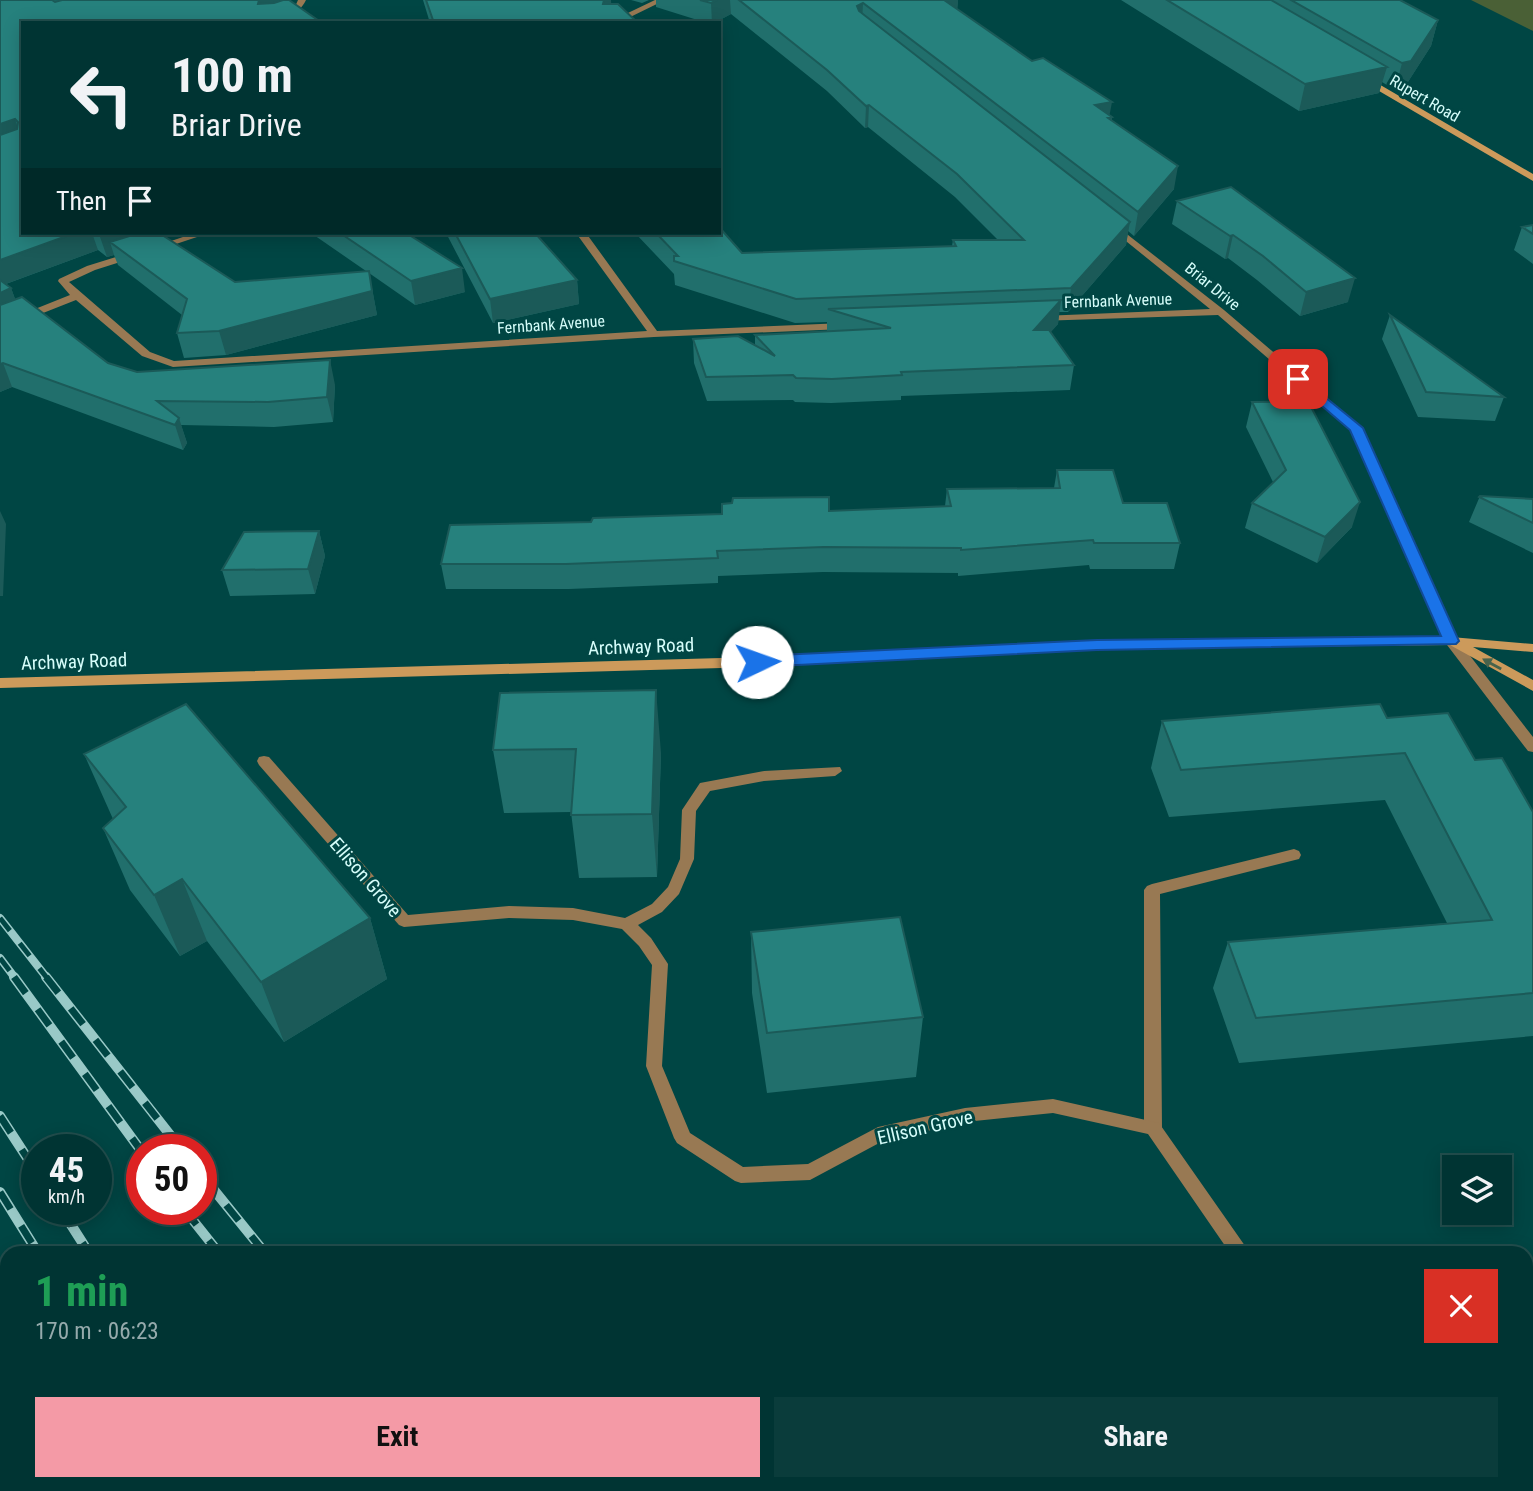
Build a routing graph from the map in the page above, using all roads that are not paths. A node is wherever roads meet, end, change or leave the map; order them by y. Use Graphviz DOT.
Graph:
graph roads {
  1 [pos="302,0"];
  2 [pos="661,0"];
  3 [pos="273,21"];
  4 [pos="615,21"];
  5 [pos="1356,73"];
  6 [pos="1533,177"];
  7 [pos="1101,218"];
  8 [pos="198,235"];
  9 [pos="582,235"];
  10 [pos="77,296"];
  11 [pos="1220,312"];
  12 [pos="1027,320"];
  13 [pos="861,326"];
  14 [pos="0,327"];
  15 [pos="654,334"];
  16 [pos="1451,641"];
  17 [pos="1533,648"];
  18 [pos="0,683"];
  19 [pos="1533,686"];
  20 [pos="1533,747"];
  21 [pos="264,761"];
  22 [pos="835,771"];
  23 [pos="1294,855"];
  24 [pos="627,924"];
  25 [pos="1153,1128"];
  26 [pos="1236,1246"];
  1 -- 3 [label="street"];
  2 -- 4 [label="street"];
  5 -- 6 [label="main road, Rupert Road"];
  7 -- 11 [label="street, Briar Drive"];
  8 -- 10 [label="street"];
  9 -- 15 [label="street"];
  10 -- 14 [label="street"];
  10 -- 15 [label="street, Fernbank Avenue"];
  11 -- 12 [label="street, Fernbank Avenue"];
  11 -- 16 [label="street, Briar Drive"];
  13 -- 15 [label="street, Fernbank Avenue"];
  16 -- 17 [label="main road, Archway Road"];
  16 -- 18 [label="main road, Archway Road"];
  19 -- 16 [label="main road, Archway Road, one-way"];
  16 -- 20 [label="street, Briar Drive"];
  21 -- 24 [label="street, Ellison Grove"];
  22 -- 24 [label="street"];
  23 -- 25 [label="street"];
  24 -- 25 [label="street, Ellison Grove"];
  25 -- 26 [label="street"];
}
